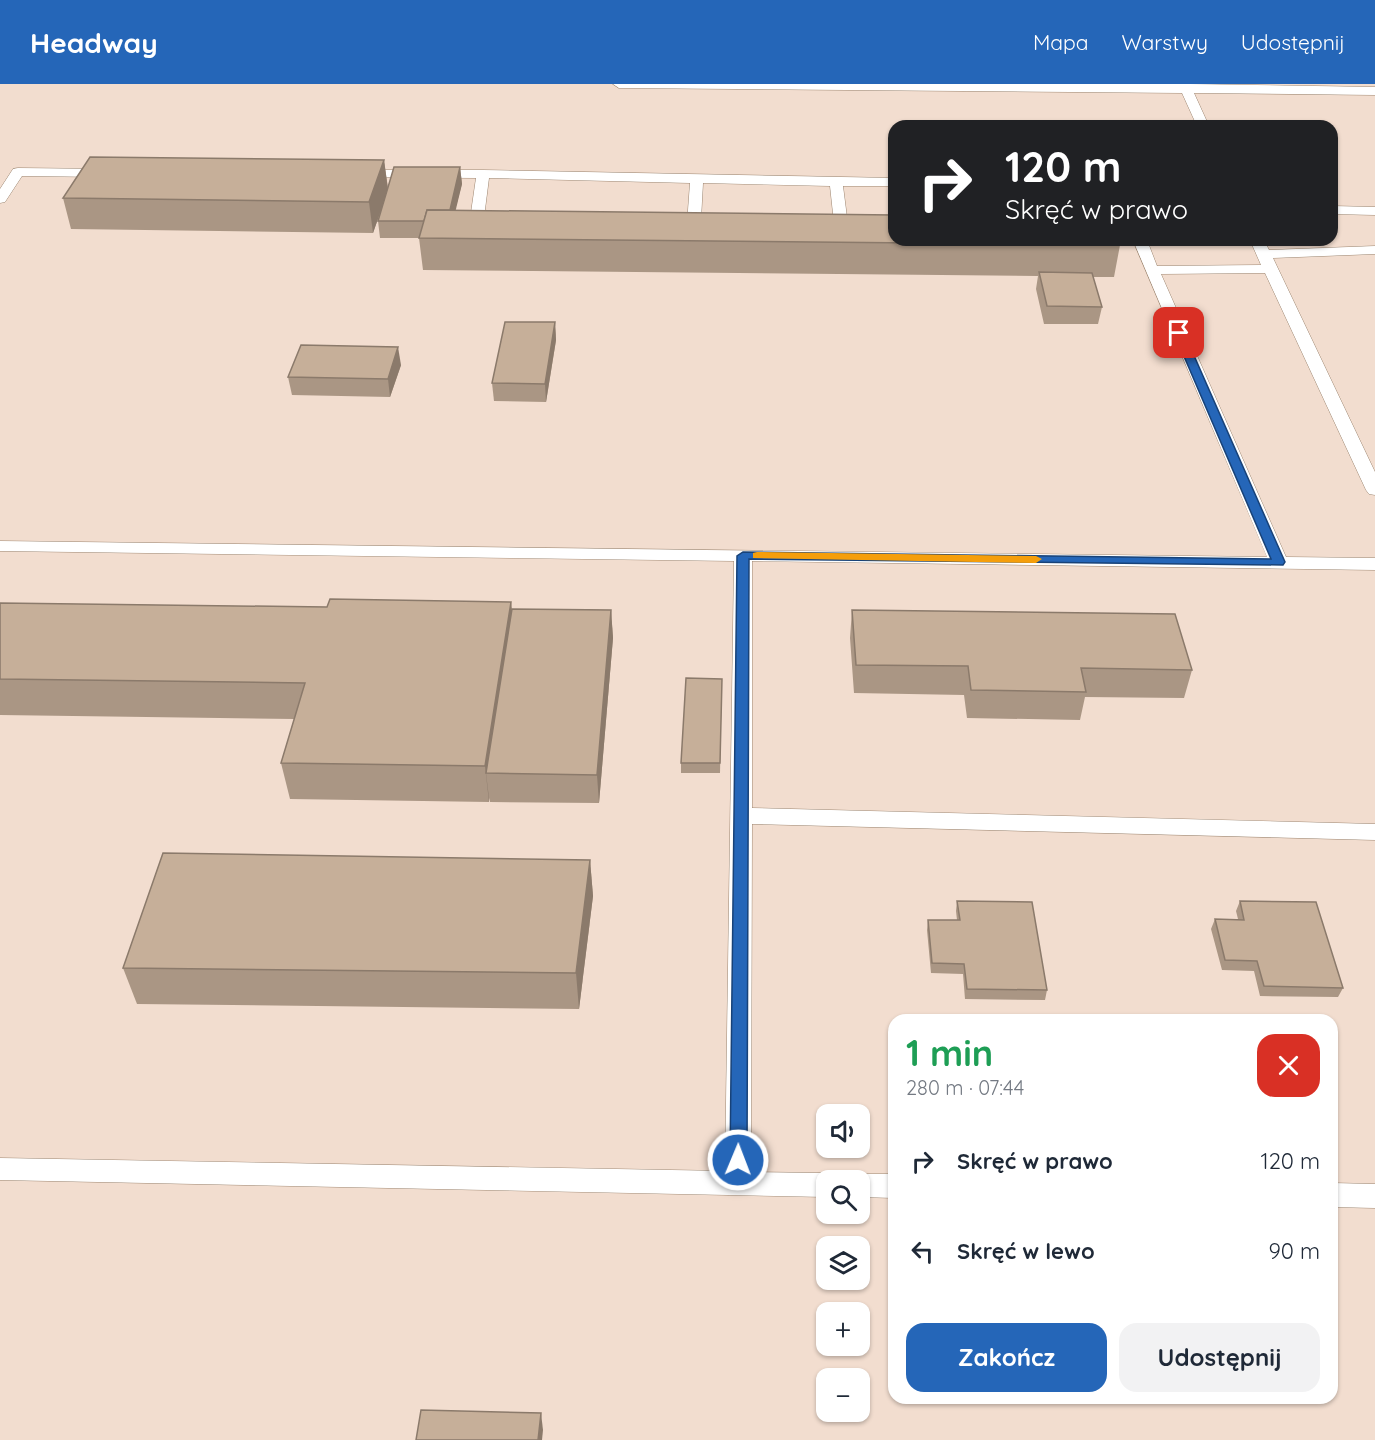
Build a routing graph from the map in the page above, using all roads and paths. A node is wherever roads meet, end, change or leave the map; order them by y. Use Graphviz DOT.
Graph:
graph roads {
  1 [pos="619,84"];
  2 [pos="1185,87"];
  3 [pos="1375,91"];
  4 [pos="1200,120"];
  5 [pos="126,173"];
  6 [pos="340,174"];
  7 [pos="483,174"];
  8 [pos="697,179"];
  9 [pos="836,182"];
  10 [pos="888,182"];
  11 [pos="0,199"];
  12 [pos="1338,210"];
  13 [pos="1375,212"];
  14 [pos="475,233"];
  15 [pos="693,237"];
  16 [pos="843,241"];
  17 [pos="1142,246"];
  18 [pos="1260,247"];
  19 [pos="1375,250"];
  20 [pos="1271,269"];
  21 [pos="1152,270"];
  22 [pos="1375,490"];
  23 [pos="0,546"];
  24 [pos="743,556"];
  25 [pos="1279,562"];
  26 [pos="1375,564"];
  27 [pos="742,816"];
  28 [pos="1375,832"];
  29 [pos="0,1169"];
  30 [pos="738,1183"];
  31 [pos="816,1185"];
  32 [pos="870,1186"];
  33 [pos="888,1186"];
  34 [pos="1338,1195"];
  35 [pos="1375,1196"];
  1 -- 2 [label="lane"];
  2 -- 3 [label="lane"];
  2 -- 4 [label="lane"];
  5 -- 11 [label="lane"];
  6 -- 7 [label="lane"];
  7 -- 8 [label="lane"];
  7 -- 14 [label="lane"];
  8 -- 9 [label="lane"];
  8 -- 15 [label="lane"];
  9 -- 10 [label="lane"];
  9 -- 16 [label="lane"];
  12 -- 13 [label="lane"];
  17 -- 21 [label="lane"];
  18 -- 19 [label="lane"];
  18 -- 20 [label="lane"];
  20 -- 21 [label="lane"];
  20 -- 22 [label="lane"];
  21 -- 25 [label="lane"];
  23 -- 24 [label="lane"];
  24 -- 25 [label="lane"];
  24 -- 27 [label="lane"];
  25 -- 26 [label="lane"];
  27 -- 28 [label="lane"];
  27 -- 30 [label="lane"];
  29 -- 30 [label="lane"];
  30 -- 31 [label="lane"];
  32 -- 33 [label="lane"];
  34 -- 35 [label="lane"];
}
